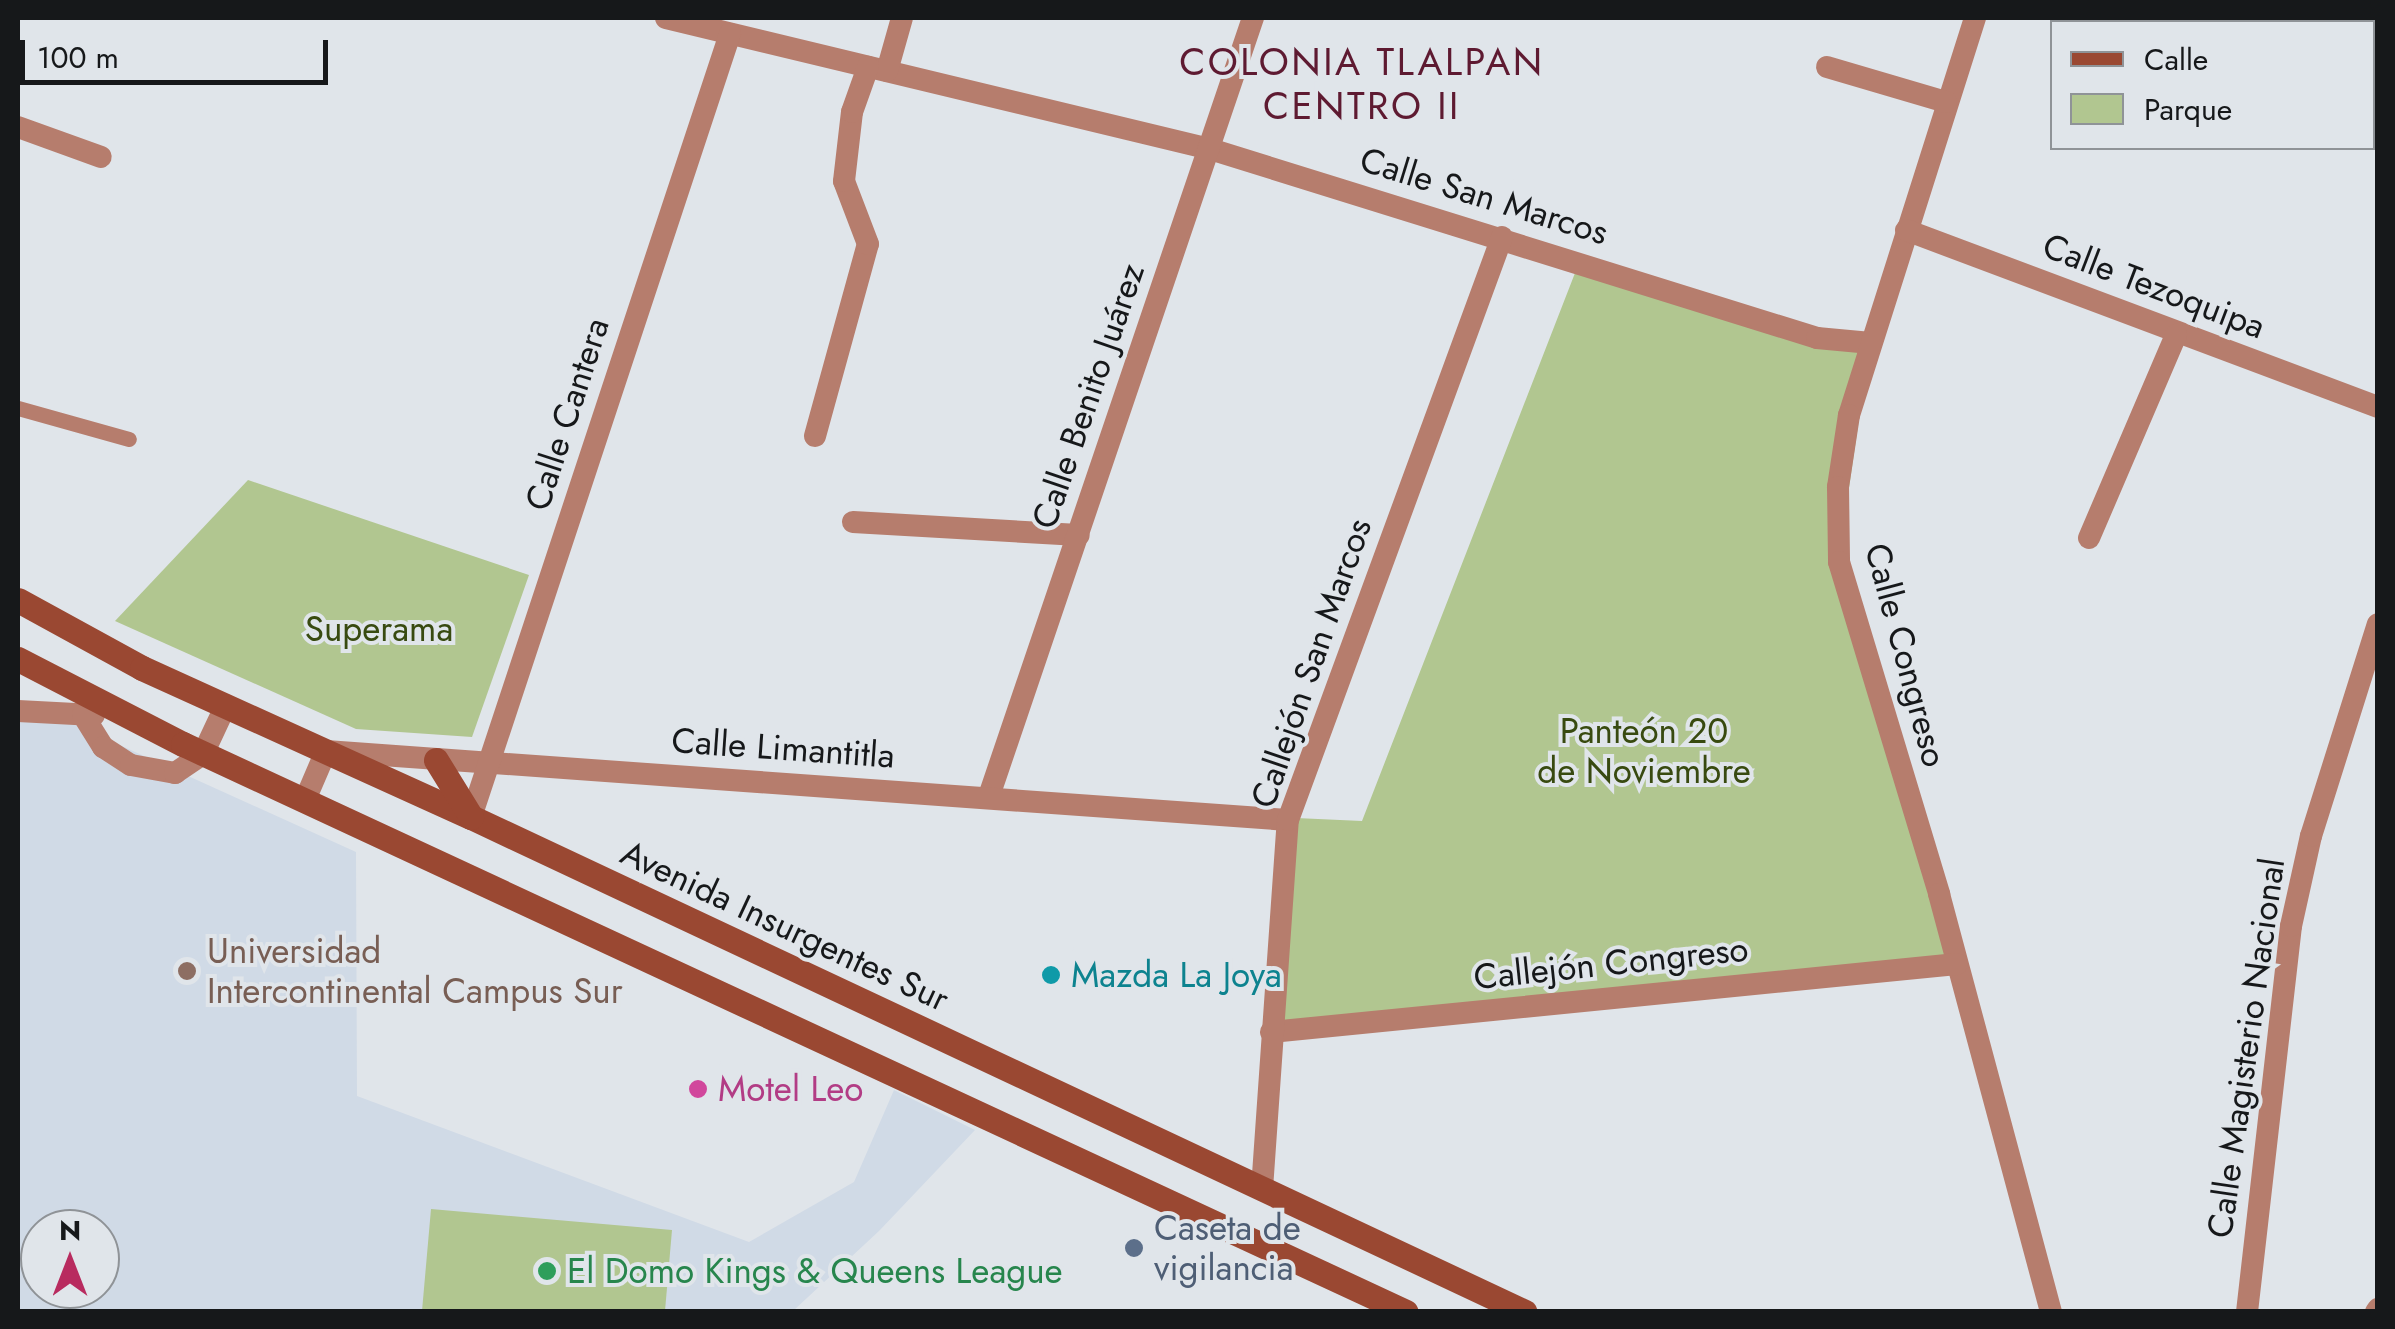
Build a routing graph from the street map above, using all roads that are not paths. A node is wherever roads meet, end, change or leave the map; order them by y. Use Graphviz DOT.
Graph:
graph roads {
  1 [pos="666,18"];
  2 [pos="902,18"];
  3 [pos="1253,18"];
  4 [pos="1976,18"];
  5 [pos="698,21"];
  6 [pos="730,34"];
  7 [pos="1827,67"];
  8 [pos="877,69"];
  9 [pos="1946,102"];
  10 [pos="18,127"];
  11 [pos="1210,149"];
  12 [pos="102,157"];
  13 [pos="1906,230"];
  14 [pos="1502,237"];
  15 [pos="2176,335"];
  16 [pos="1871,344"];
  17 [pos="2378,407"];
  18 [pos="18,408"];
  19 [pos="814,436"];
  20 [pos="129,439"];
  21 [pos="853,522"];
  22 [pos="1079,535"];
  23 [pos="2089,538"];
  24 [pos="18,600"];
  25 [pos="2378,624"];
  26 [pos="18,659"];
  27 [pos="226,705"];
  28 [pos="18,712"];
  29 [pos="83,714"];
  30 [pos="122,715"];
  31 [pos="326,751"];
  32 [pos="204,754"];
  33 [pos="436,760"];
  34 [pos="488,764"];
  35 [pos="989,796"];
  36 [pos="305,800"];
  37 [pos="471,816"];
  38 [pos="1288,820"];
  39 [pos="1957,964"];
  40 [pos="1271,1032"];
  41 [pos="1262,1190"];
  42 [pos="1406,1312"];
  43 [pos="1525,1312"];
  44 [pos="2051,1312"];
  45 [pos="2248,1312"];
  1 -- 5 [label="street, Calle San Marcos"];
  2 -- 8 [label="street"];
  3 -- 11 [label="street, Calle Benito Juárez"];
  4 -- 9 [label="street, Calle Congreso"];
  5 -- 6 [label="street, Calle San Marcos"];
  6 -- 8 [label="street, Calle San Marcos"];
  6 -- 34 [label="street, Calle Cantera"];
  7 -- 9 [label="street"];
  8 -- 11 [label="street, Calle San Marcos"];
  8 -- 19 [label="street"];
  9 -- 13 [label="street, Calle Congreso"];
  10 -- 12 [label="street"];
  11 -- 14 [label="street, Calle San Marcos"];
  11 -- 22 [label="street, Calle Benito Juárez"];
  13 -- 15 [label="street, Calle Tezoquipa"];
  13 -- 16 [label="street, Calle Congreso"];
  14 -- 16 [label="street, Calle San Marcos"];
  14 -- 38 [label="street, Callejón San Marcos"];
  15 -- 17 [label="street, Calle Tezoquipa"];
  15 -- 23 [label="street"];
  16 -- 39 [label="street, Calle Congreso"];
  18 -- 20 [label="street"];
  21 -- 22 [label="street"];
  22 -- 35 [label="street, Calle Benito Juárez"];
  24 -- 27 [label="main road, Avenida Insurgentes Sur"];
  25 -- 45 [label="street, Calle Magisterio Nacional"];
  26 -- 30 [label="main road"];
  27 -- 31 [label="main road, Avenida Insurgentes Sur"];
  27 -- 32 [label="street"];
  28 -- 29 [label="street"];
  29 -- 30 [label="street"];
  29 -- 32 [label="street"];
  30 -- 32 [label="main road"];
  31 -- 33 [label="street, Calle Limantitla"];
  31 -- 36 [label="street"];
  31 -- 37 [label="main road, Avenida Insurgentes Sur"];
  32 -- 36 [label="main road"];
  33 -- 34 [label="street, Calle Limantitla"];
  33 -- 37 [label="main road"];
  34 -- 35 [label="street, Calle Limantitla"];
  34 -- 37 [label="street, Calle Cantera"];
  35 -- 38 [label="street, Calle Limantitla"];
  36 -- 42 [label="main road"];
  37 -- 41 [label="main road, Avenida Insurgentes Sur"];
  38 -- 40 [label="street, Callejón San Marcos"];
  39 -- 40 [label="street, Callejón Congreso"];
  39 -- 44 [label="street, Calle Congreso"];
  40 -- 41 [label="street, Callejón San Marcos"];
  41 -- 43 [label="main road, Avenida Insurgentes Sur"];
}
